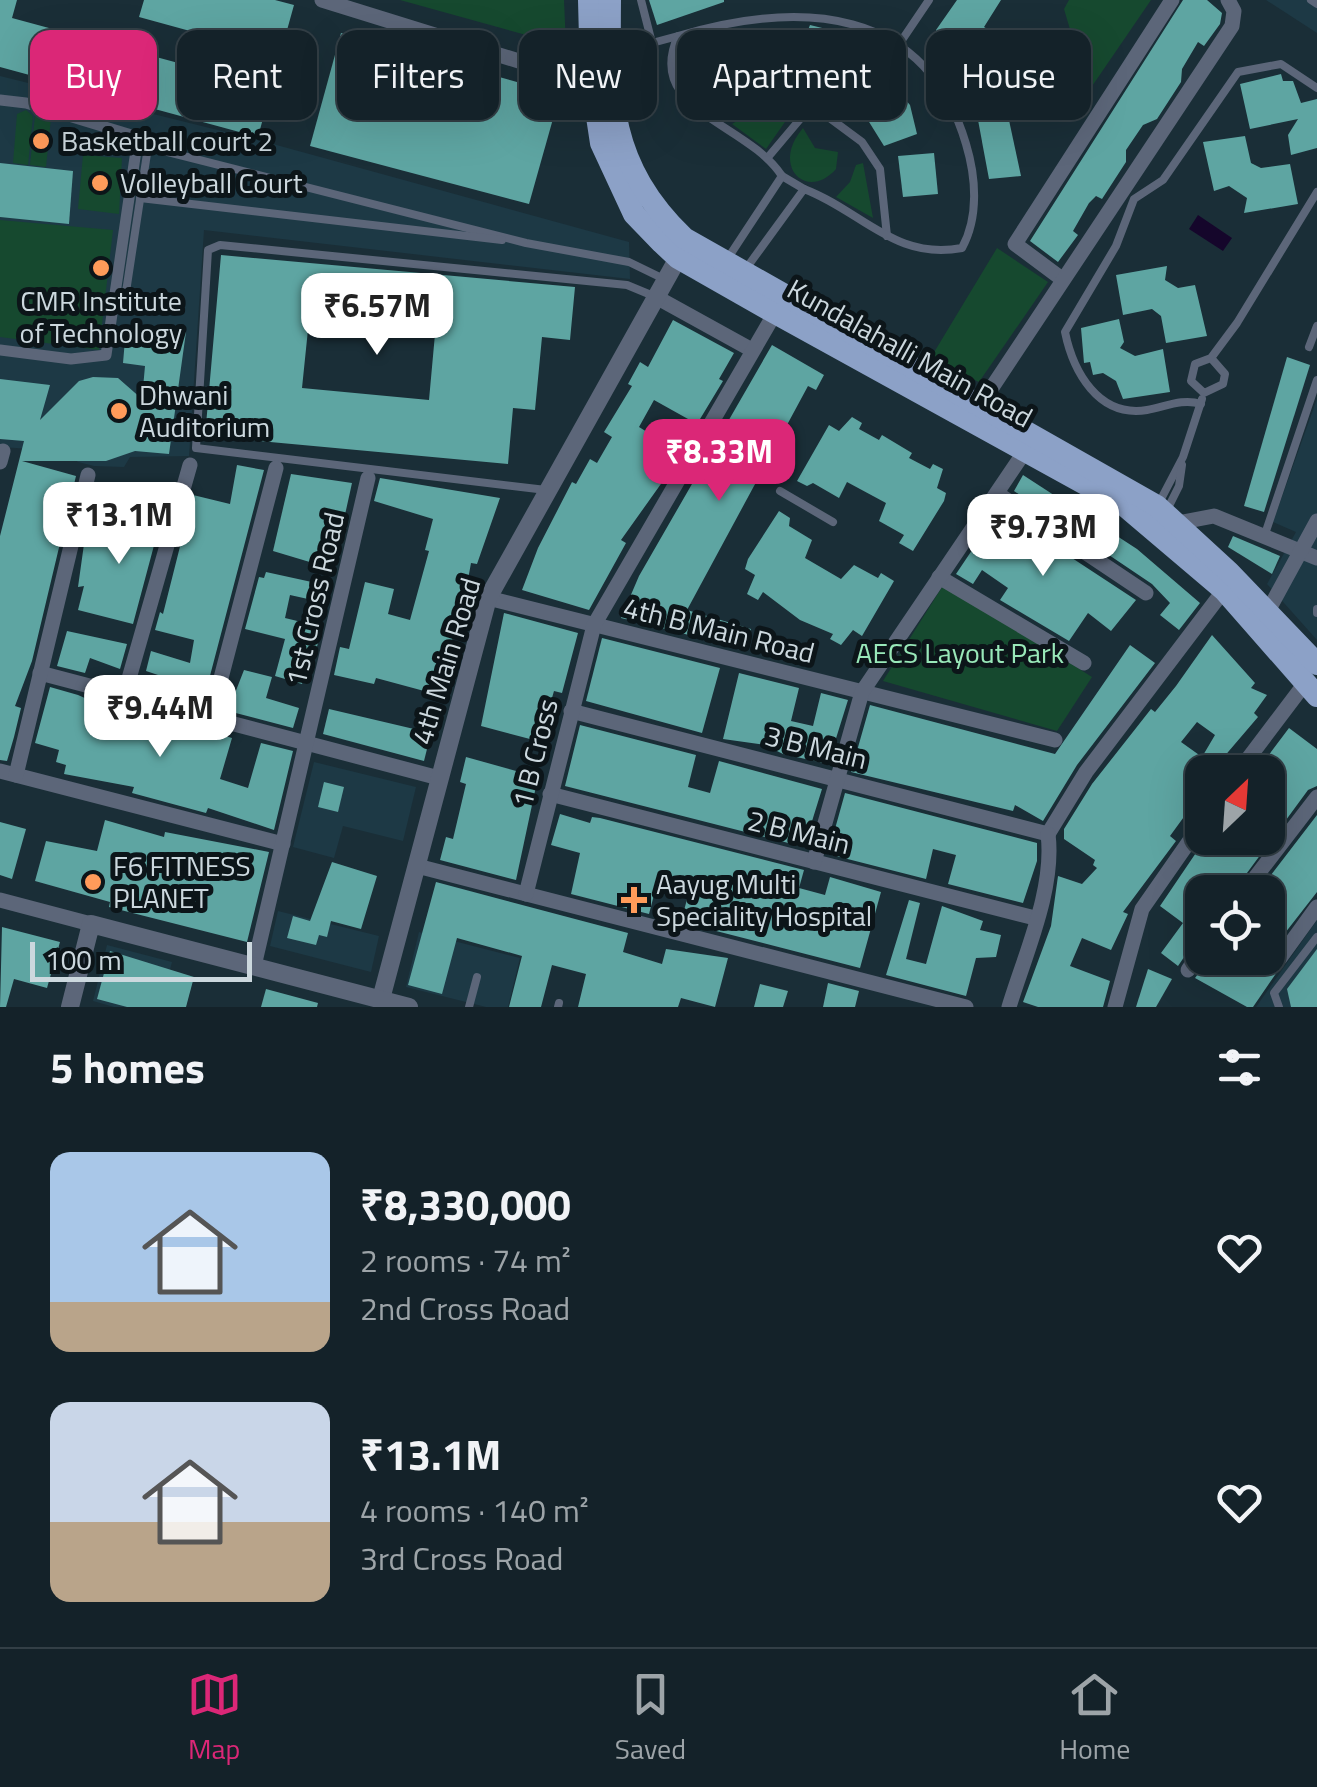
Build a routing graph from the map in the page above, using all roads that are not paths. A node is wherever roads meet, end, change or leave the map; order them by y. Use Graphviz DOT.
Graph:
graph roads {
  1 [pos="322,0"];
  2 [pos="589,0"];
  3 [pos="610,0"];
  4 [pos="641,0"];
  5 [pos="929,0"];
  6 [pos="1172,0"];
  7 [pos="1228,0"];
  8 [pos="589,30"];
  9 [pos="694,30"];
  10 [pos="885,30"];
  11 [pos="906,34"];
  12 [pos="677,36"];
  13 [pos="677,38"];
  14 [pos="906,44"];
  15 [pos="519,61"];
  16 [pos="1317,88"];
  17 [pos="677,89"];
  18 [pos="0,100"];
  19 [pos="597,120"];
  20 [pos="716,120"];
  21 [pos="799,120"];
  22 [pos="832,120"];
  23 [pos="143,142"];
  24 [pos="769,156"];
  25 [pos="782,176"];
  26 [pos="804,189"];
  27 [pos="1317,192"];
  28 [pos="140,198"];
  29 [pos="887,236"];
  30 [pos="526,243"];
  31 [pos="678,258"];
  32 [pos="739,260"];
  33 [pos="1062,279"];
  34 [pos="666,280"];
  35 [pos="656,298"];
  36 [pos="124,305"];
  37 [pos="774,313"];
  38 [pos="1317,326"];
  39 [pos="1309,348"];
  40 [pos="0,350"];
  41 [pos="752,350"];
  42 [pos="1212,358"];
  43 [pos="1317,380"];
  44 [pos="1204,393"];
  45 [pos="1201,404"];
  46 [pos="978,407"];
  47 [pos="1025,451"];
  48 [pos="190,465"];
  49 [pos="276,468"];
  50 [pos="88,475"];
  51 [pos="368,478"];
  52 [pos="546,490"];
  53 [pos="780,491"];
  54 [pos="998,494"];
  55 [pos="1160,520"];
  56 [pos="1317,521"];
  57 [pos="833,522"];
  58 [pos="1264,537"];
  59 [pos="1309,555"];
  60 [pos="939,577"];
  61 [pos="1224,590"];
  62 [pos="1146,593"];
  63 [pos="488,598"];
  64 [pos="1268,611"];
  65 [pos="594,625"];
  66 [pos="1084,664"];
  67 [pos="40,673"];
  68 [pos="1314,681"];
  69 [pos="862,692"];
  70 [pos="124,696"];
  71 [pos="571,710"];
  72 [pos="210,720"];
  73 [pos="1055,740"];
  74 [pos="307,743"];
  75 [pos="1252,755"];
  76 [pos="8,773"];
  77 [pos="439,778"];
  78 [pos="836,778"];
  79 [pos="550,794"];
  80 [pos="1317,796"];
  81 [pos="1048,834"];
  82 [pos="283,844"];
  83 [pos="1185,847"];
  84 [pos="814,862"];
  85 [pos="417,866"];
  86 [pos="1257,875"];
  87 [pos="526,894"];
  88 [pos="0,900"];
  89 [pos="1317,907"];
  90 [pos="1035,918"];
  91 [pos="91,924"];
  92 [pos="1317,937"];
  93 [pos="1285,951"];
  94 [pos="254,966"];
  95 [pos="477,977"];
  96 [pos="381,1000"];
  97 [pos="70,1007"];
  98 [pos="409,1007"];
  99 [pos="470,1007"];
  100 [pos="966,1007"];
  101 [pos="1009,1007"];
  102 [pos="1115,1007"];
  103 [pos="1278,1007"];
  1 -- 15 [label="street"];
  2 -- 8 [label="main road, Kundalahalli Main Road"];
  3 -- 32 [label="main road, Kundalahalli Main Road"];
  4 -- 12 [label="lane"];
  5 -- 11 [label="lane"];
  6 -- 33 [label="street"];
  7 -- 33 [label="street"];
  9 -- 10 [label="lane"];
  13 -- 17 [label="lane"];
  14 -- 29 [label="lane"];
  16 -- 45 [label="lane"];
  18 -- 23 [label="street"];
  19 -- 31 [label="main road, Kundalahalli Main Road"];
  20 -- 24 [label="lane"];
  21 -- 24 [label="lane"];
  22 -- 29 [label="lane"];
  23 -- 28 [label="lane"];
  23 -- 30 [label="lane"];
  23 -- 40 [label="street"];
  24 -- 25 [label="lane"];
  25 -- 26 [label="lane"];
  25 -- 32 [label="lane"];
  26 -- 29 [label="lane"];
  26 -- 32 [label="lane"];
  27 -- 42 [label="lane"];
  28 -- 30 [label="lane"];
  28 -- 36 [label="lane"];
  30 -- 34 [label="lane"];
  31 -- 34 [label="street, 4th Main Road"];
  31 -- 37 [label="main road, Kundalahalli Main Road"];
  32 -- 46 [label="main road, Kundalahalli Main Road"];
  33 -- 46 [label="street"];
  34 -- 35 [label="street, 4th Main Road"];
  35 -- 41 [label="street"];
  35 -- 52 [label="street, 4th Main Road"];
  35 -- 52 [label="lane"];
  37 -- 41 [label="street, 1 B Cross"];
  37 -- 47 [label="main road, Kundalahalli Main Road"];
  38 -- 39 [label="lane"];
  41 -- 65 [label="street, 1 B Cross"];
  42 -- 44 [label="lane"];
  42 -- 44 [label="lane"];
  43 -- 58 [label="lane"];
  44 -- 45 [label="lane"];
  45 -- 55 [label="lane"];
  46 -- 55 [label="main road, Kundalahalli Main Road"];
  47 -- 54 [label="street"];
  47 -- 55 [label="main road, Kundalahalli Main Road"];
  48 -- 70 [label="street"];
  49 -- 72 [label="street"];
  50 -- 67 [label="street"];
  51 -- 74 [label="street, 1st Cross Road"];
  52 -- 63 [label="street, 4th Main Road"];
  53 -- 57 [label="lane"];
  54 -- 60 [label="street"];
  54 -- 62 [label="street"];
  55 -- 58 [label="street"];
  55 -- 61 [label="main road, Kundalahalli Main Road"];
  55 -- 64 [label="main road, Kundalahalli Main Road"];
  56 -- 59 [label="street"];
  58 -- 59 [label="street"];
  59 -- 64 [label="street"];
  60 -- 66 [label="street"];
  60 -- 69 [label="street"];
  61 -- 68 [label="main road, Kundalahalli Main Road"];
  61 -- 81 [label="street"];
  63 -- 65 [label="street, 4th B Main Road"];
  63 -- 77 [label="street, 4th Main Road"];
  64 -- 68 [label="main road, Kundalahalli Main Road"];
  65 -- 69 [label="street, 4th B Main Road"];
  65 -- 71 [label="street, 1 B Cross"];
  67 -- 70 [label="street"];
  67 -- 76 [label="street"];
  68 -- 75 [label="street"];
  69 -- 73 [label="street, 4th B Main Road"];
  69 -- 78 [label="street"];
  70 -- 72 [label="street"];
  71 -- 78 [label="street, 3 B Main"];
  71 -- 79 [label="street, 1 B Cross"];
  72 -- 74 [label="street"];
  74 -- 77 [label="street"];
  74 -- 82 [label="street, 1st Cross Road"];
  76 -- 82 [label="street"];
  77 -- 85 [label="street, 4th Main Road"];
  78 -- 81 [label="street, 3 B Main"];
  78 -- 84 [label="street"];
  79 -- 84 [label="street, 2 B Main"];
  79 -- 87 [label="street, 1 B Cross"];
  80 -- 86 [label="street"];
  81 -- 90 [label="street"];
  82 -- 94 [label="street, 1st Cross Road"];
  83 -- 102 [label="street"];
  84 -- 90 [label="street, 2 B Main"];
  85 -- 87 [label="street"];
  85 -- 96 [label="street, 4th Main Road"];
  87 -- 100 [label="street"];
  88 -- 91 [label="street"];
  89 -- 93 [label="street"];
  90 -- 101 [label="street"];
  91 -- 94 [label="street"];
  91 -- 97 [label="street"];
  92 -- 103 [label="lane"];
  94 -- 96 [label="street"];
  95 -- 99 [label="lane"];
  96 -- 98 [label="street"];
}
